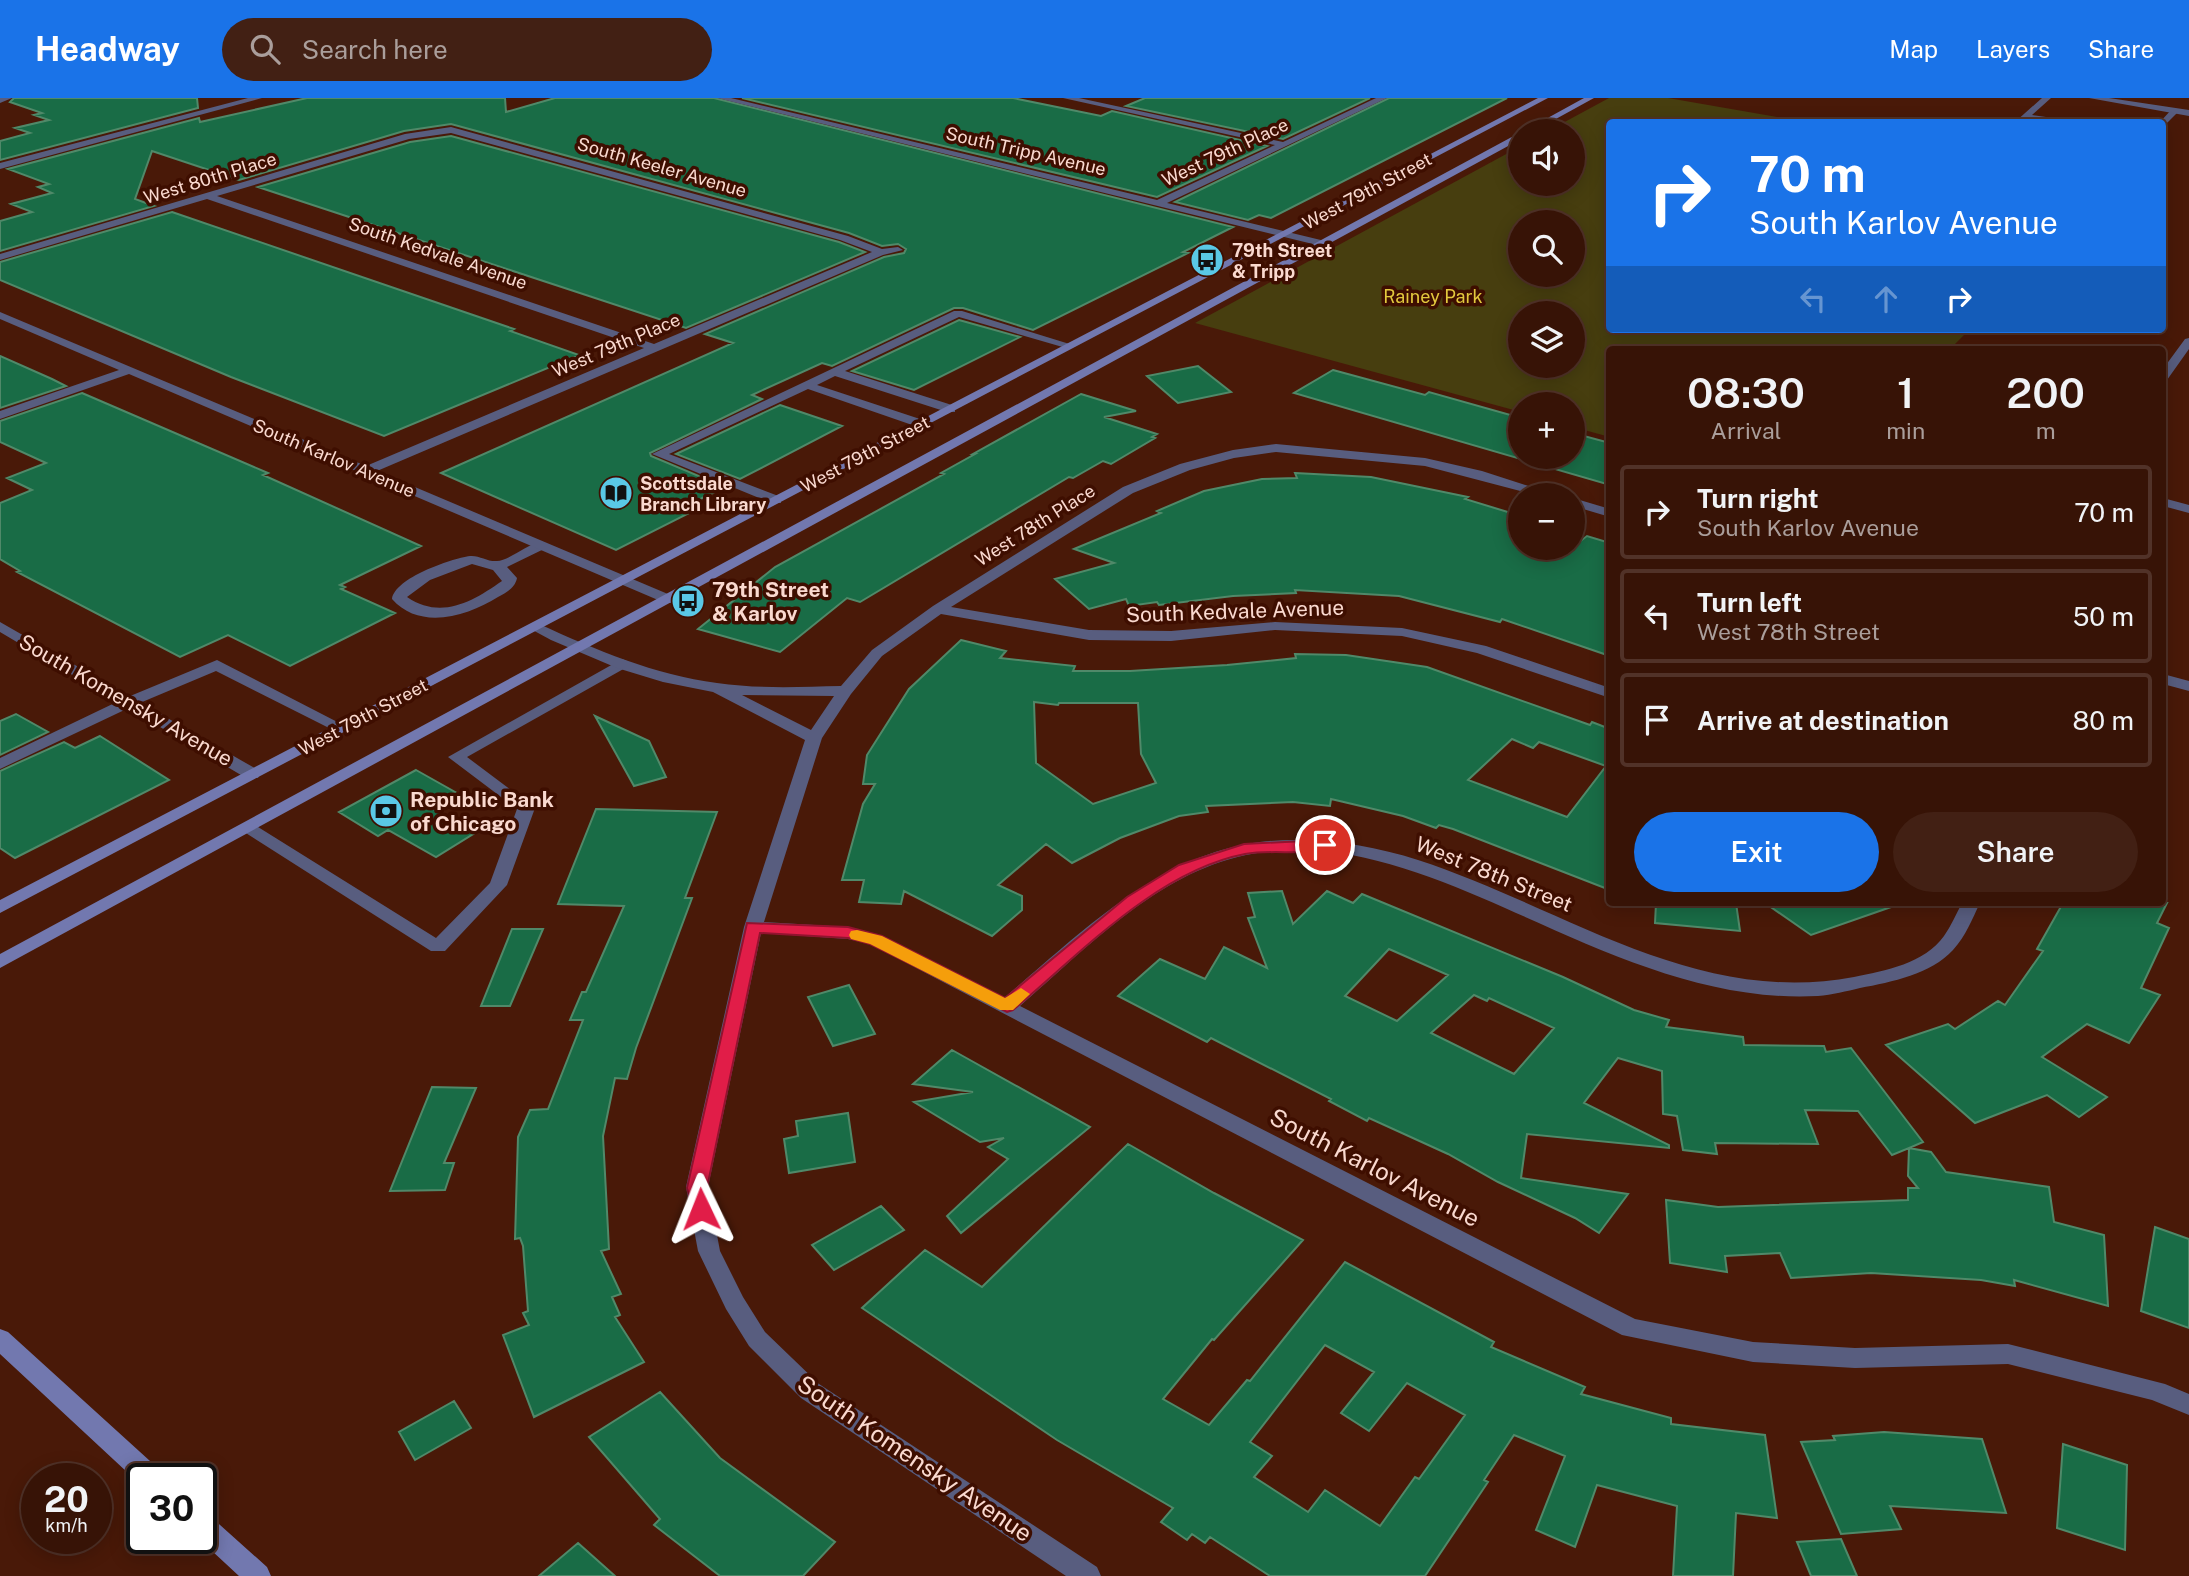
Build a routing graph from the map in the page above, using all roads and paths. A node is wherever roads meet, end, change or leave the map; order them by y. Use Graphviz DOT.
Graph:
graph roads {
  1 [pos="8,98"];
  2 [pos="258,98"];
  3 [pos="721,98"];
  4 [pos="1067,98"];
  5 [pos="1383,98"];
  6 [pos="1544,98"];
  7 [pos="1590,98"];
  8 [pos="2047,98"];
  9 [pos="2093,98"];
  10 [pos="0,100"];
  11 [pos="2175,111"];
  12 [pos="2189,114"];
  13 [pos="1551,119"];
  14 [pos="2023,119"];
  15 [pos="2166,121"];
  16 [pos="430,132"];
  17 [pos="1508,142"];
  18 [pos="1282,144"];
  19 [pos="0,166"];
  20 [pos="208,195"];
  21 [pos="1158,203"];
  22 [pos="1285,234"];
  23 [pos="1321,243"];
  24 [pos="898,250"];
  25 [pos="881,252"];
  26 [pos="0,257"];
  27 [pos="0,315"];
  28 [pos="2189,341"];
  29 [pos="1070,346"];
  30 [pos="654,348"];
  31 [pos="127,371"];
  32 [pos="835,372"];
  33 [pos="2166,373"];
  34 [pos="807,385"];
  35 [pos="951,409"];
  36 [pos="0,415"];
  37 [pos="922,424"];
  38 [pos="365,471"];
  39 [pos="1508,483"];
  40 [pos="776,500"];
  41 [pos="2166,503"];
  42 [pos="1585,506"];
  43 [pos="2189,509"];
  44 [pos="1606,512"];
  45 [pos="541,545"];
  46 [pos="497,567"];
  47 [pos="623,580"];
  48 [pos="670,600"];
  49 [pos="938,609"];
  50 [pos="0,626"];
  51 [pos="534,627"];
  52 [pos="579,649"];
  53 [pos="622,664"];
  54 [pos="2166,680"];
  55 [pos="2189,686"];
  56 [pos="716,688"];
  57 [pos="845,691"];
  58 [pos="1606,693"];
  59 [pos="129,702"];
  60 [pos="341,728"];
  61 [pos="814,738"];
  62 [pos="0,764"];
  63 [pos="253,774"];
  64 [pos="247,828"];
  65 [pos="1969,906"];
  66 [pos="0,907"];
  67 [pos="753,927"];
  68 [pos="0,962"];
  69 [pos="1007,1006"];
  70 [pos="0,1339"];
  71 [pos="2189,1405"];
  72 [pos="135,1463"];
  73 [pos="217,1539"];
  74 [pos="258,1576"];
  75 [pos="1088,1576"];
  1 -- 10 [label="street"];
  2 -- 19 [label="street"];
  3 -- 21 [label="street, South Tripp Avenue"];
  4 -- 18 [label="street"];
  5 -- 18 [label="street, West 79th Place"];
  6 -- 22 [label="main road, West 79th Street"];
  7 -- 13 [label="main road"];
  8 -- 14 [label="street"];
  9 -- 11 [label="street"];
  11 -- 12 [label="street"];
  11 -- 15 [label="street"];
  16 -- 20 [label="street, West 80th Place"];
  16 -- 25 [label="street, South Keeler Avenue"];
  17 -- 23 [label="main road, West 79th Street"];
  18 -- 21 [label="street, West 79th Place"];
  20 -- 26 [label="street, West 80th Place"];
  20 -- 30 [label="street, South Kedvale Avenue"];
  21 -- 22 [label="street, South Tripp Avenue"];
  22 -- 23 [label="street, South Tripp Avenue"];
  22 -- 29 [label="main road, West 79th Street"];
  23 -- 48 [label="main road, West 79th Street"];
  24 -- 25 [label="street"];
  25 -- 30 [label="street, West 79th Place"];
  27 -- 31 [label="street, South Karlov Avenue"];
  28 -- 33 [label="street"];
  29 -- 32 [label="street"];
  29 -- 35 [label="main road, West 79th Street"];
  30 -- 38 [label="street, West 79th Place"];
  31 -- 36 [label="street"];
  31 -- 38 [label="street, South Karlov Avenue"];
  32 -- 34 [label="street"];
  32 -- 35 [label="street"];
  34 -- 37 [label="street"];
  34 -- 40 [label="street"];
  35 -- 37 [label="main road, West 79th Street"];
  37 -- 40 [label="main road, West 79th Street"];
  38 -- 45 [label="street, South Karlov Avenue"];
  39 -- 49 [label="street, West 78th Place"];
  40 -- 47 [label="main road, West 79th Street"];
  41 -- 43 [label="street"];
  42 -- 44 [label="street"];
  45 -- 46 [label="street"];
  45 -- 47 [label="street, South Karlov Avenue"];
  46 -- 46 [label="street"];
  47 -- 48 [label="street, South Karlov Avenue"];
  47 -- 51 [label="main road, West 79th Street"];
  48 -- 52 [label="main road, West 79th Street"];
  49 -- 57 [label="street, West 78th Place"];
  49 -- 58 [label="street, South Kedvale Avenue"];
  50 -- 59 [label="street, South Komensky Avenue"];
  51 -- 52 [label="street"];
  51 -- 60 [label="main road, West 79th Street"];
  52 -- 53 [label="street"];
  52 -- 64 [label="main road, West 79th Street"];
  53 -- 56 [label="street"];
  53 -- 64 [label="street"];
  54 -- 55 [label="street"];
  56 -- 57 [label="street"];
  56 -- 61 [label="street"];
  57 -- 61 [label="street"];
  59 -- 60 [label="street"];
  59 -- 62 [label="street"];
  59 -- 63 [label="street, South Komensky Avenue"];
  60 -- 63 [label="main road, West 79th Street"];
  61 -- 67 [label="street"];
  63 -- 66 [label="main road, West 79th Street"];
  64 -- 68 [label="main road, West 79th Street"];
  65 -- 69 [label="street, West 78th Street"];
  67 -- 69 [label="street, South Karlov Avenue"];
  67 -- 75 [label="street, South Komensky Avenue"];
  69 -- 71 [label="street, South Karlov Avenue"];
  70 -- 72 [label="main road"];
  73 -- 74 [label="main road"];
}
